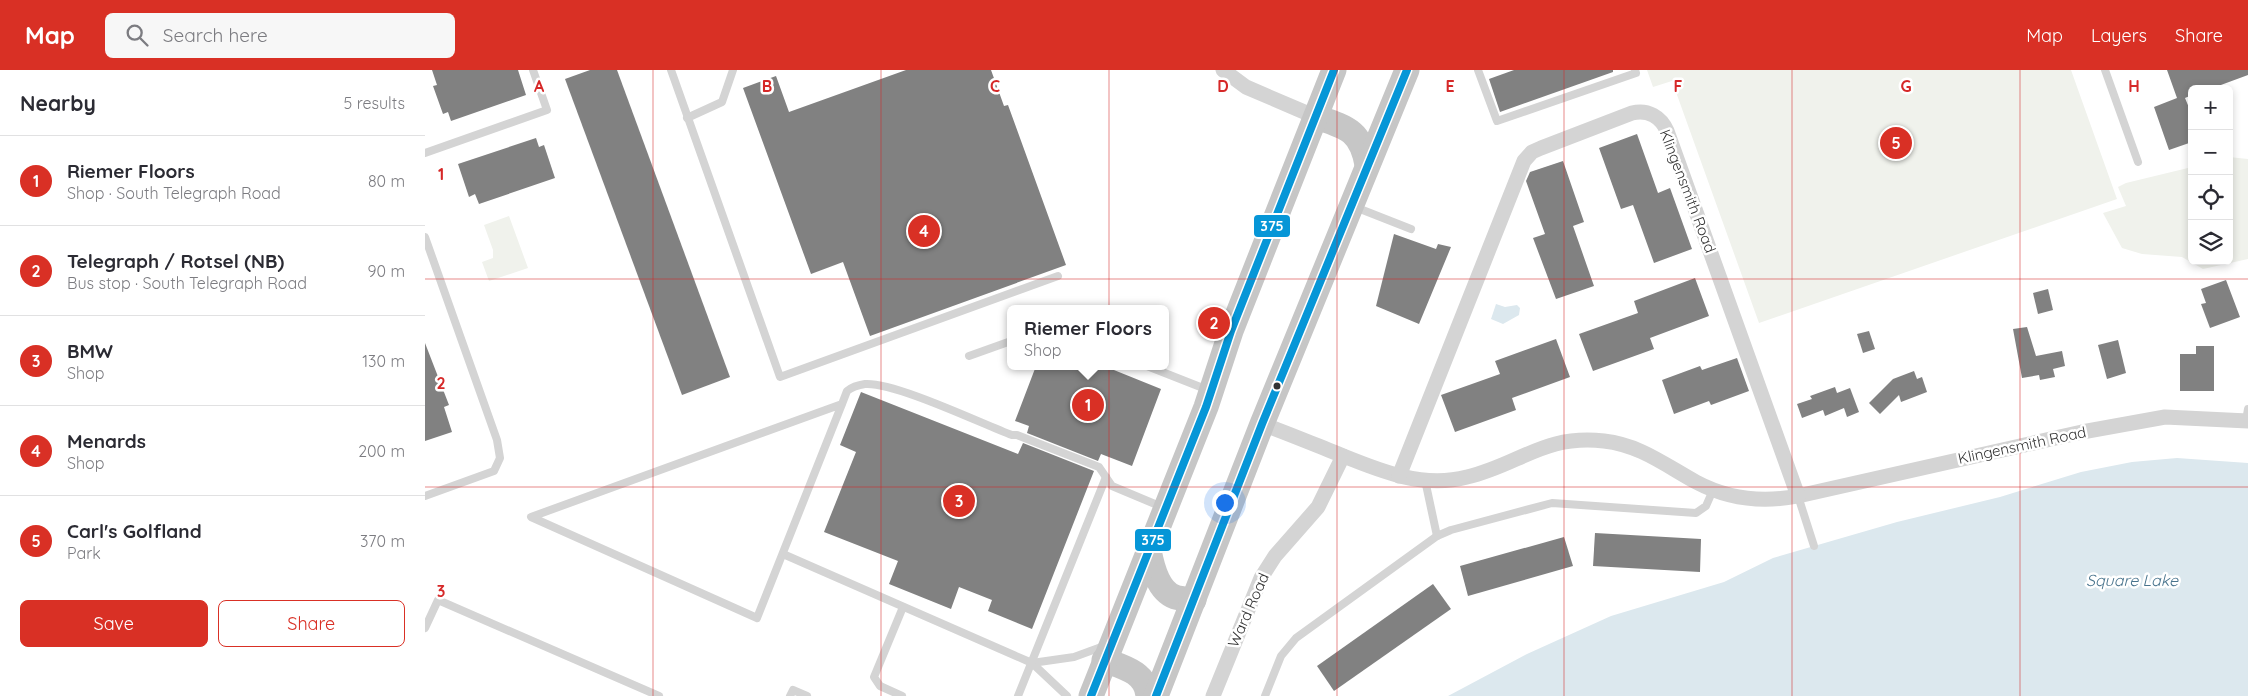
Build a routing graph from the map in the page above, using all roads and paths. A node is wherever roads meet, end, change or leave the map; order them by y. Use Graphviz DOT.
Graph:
graph roads {
  1 [pos="533,70"];
  2 [pos="671,70"];
  3 [pos="733,70"];
  4 [pos="1223,70"];
  5 [pos="1334,70"];
  6 [pos="1407,70"];
  7 [pos="1478,70"];
  8 [pos="1635,70"];
  9 [pos="2105,70"];
  10 [pos="1316,116"];
  11 [pos="687,118"];
  12 [pos="425,143"];
  13 [pos="427,152"];
  14 [pos="2138,162"];
  15 [pos="1367,165"];
  16 [pos="1351,206"];
  17 [pos="1411,229"];
  18 [pos="425,236"];
  19 [pos="1058,276"];
  20 [pos="1007,342"];
  21 [pos="969,356"];
  22 [pos="1157,370"];
  23 [pos="1212,392"];
  24 [pos="842,404"];
  25 [pos="2247,417"];
  26 [pos="1262,424"];
  27 [pos="1343,456"];
  28 [pos="1399,476"];
  29 [pos="1106,477"];
  30 [pos="1425,480"];
  31 [pos="1713,490"];
  32 [pos="425,496"];
  33 [pos="1798,496"];
  34 [pos="1166,509"];
  35 [pos="1437,536"];
  36 [pos="1814,546"];
  37 [pos="1149,550"];
  38 [pos="783,554"];
  39 [pos="1195,600"];
  40 [pos="903,607"];
  41 [pos="425,628"];
  42 [pos="1107,652"];
  43 [pos="1032,663"];
  44 [pos="659,696"];
  45 [pos="790,696"];
  46 [pos="807,696"];
  47 [pos="902,696"];
  48 [pos="1018,696"];
  49 [pos="1067,696"];
  50 [pos="1091,696"];
  51 [pos="1149,696"];
  52 [pos="1156,696"];
  53 [pos="1213,696"];
  54 [pos="1265,696"];
  1 -- 13 [label="lane"];
  2 -- 11 [label="lane"];
  3 -- 11 [label="lane"];
  4 -- 10 [label="street"];
  5 -- 10 [label="highway"];
  6 -- 15 [label="highway"];
  7 -- 8 [label="lane"];
  9 -- 14 [label="lane"];
  10 -- 15 [label="highway"];
  10 -- 23 [label="highway"];
  11 -- 19 [label="lane"];
  12 -- 13 [label="lane"];
  15 -- 16 [label="highway"];
  16 -- 17 [label="lane"];
  16 -- 26 [label="highway"];
  18 -- 32 [label="lane"];
  20 -- 21 [label="lane"];
  22 -- 23 [label="lane"];
  23 -- 34 [label="highway"];
  24 -- 29 [label="lane"];
  24 -- 38 [label="lane"];
  24 -- 38 [label="lane"];
  25 -- 33 [label="street, Klingensmith Road"];
  26 -- 27 [label="street, Klingensmith Road"];
  26 -- 39 [label="highway"];
  27 -- 28 [label="street, Klingensmith Road"];
  27 -- 53 [label="street, Ward Road"];
  28 -- 30 [label="street, Klingensmith Road"];
  28 -- 33 [label="street, Klingensmith Road"];
  29 -- 34 [label="lane"];
  29 -- 43 [label="lane"];
  30 -- 31 [label="street, Klingensmith Road"];
  30 -- 35 [label="lane"];
  31 -- 33 [label="street, Klingensmith Road"];
  31 -- 35 [label="lane"];
  33 -- 36 [label="lane"];
  34 -- 37 [label="highway"];
  35 -- 54 [label="lane"];
  37 -- 39 [label="highway"];
  37 -- 42 [label="highway"];
  38 -- 40 [label="lane"];
  39 -- 52 [label="highway"];
  40 -- 43 [label="lane"];
  40 -- 47 [label="lane"];
  41 -- 44 [label="lane"];
  42 -- 43 [label="lane"];
  42 -- 50 [label="highway"];
  42 -- 51 [label="highway"];
  43 -- 48 [label="lane"];
  43 -- 49 [label="lane"];
  45 -- 46 [label="lane"];
}
